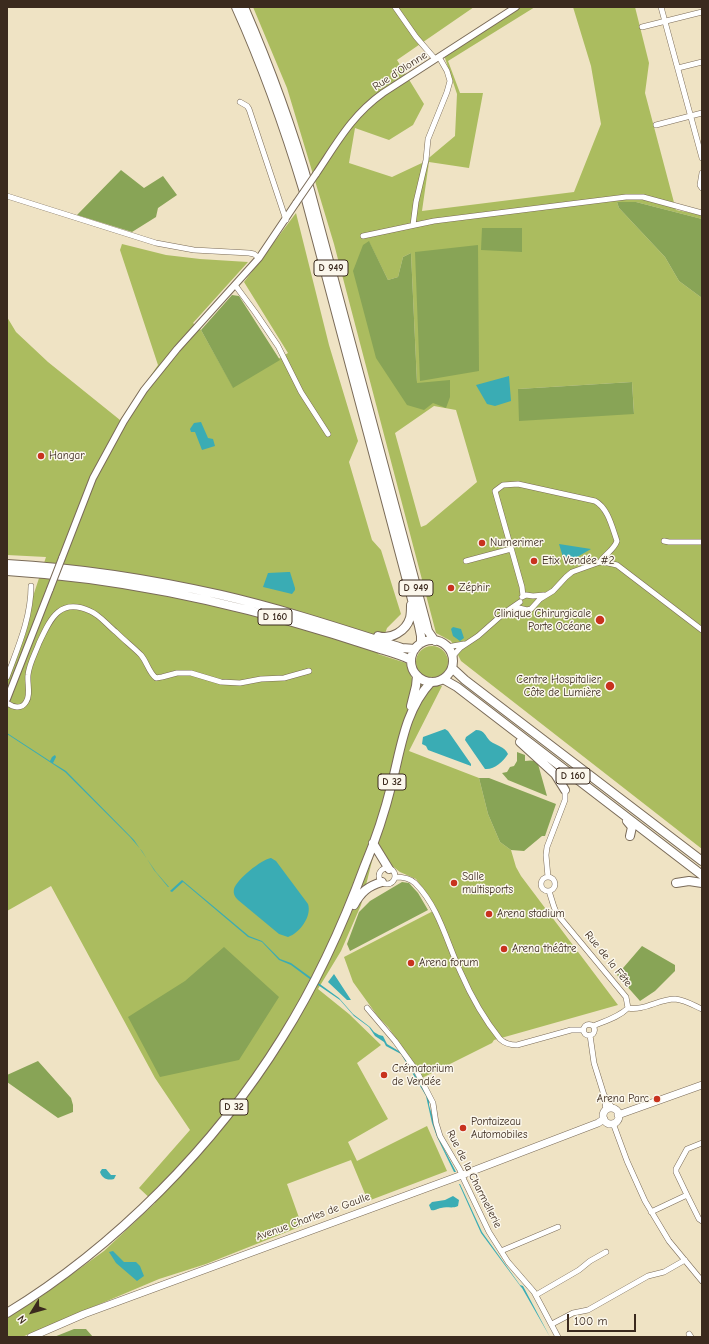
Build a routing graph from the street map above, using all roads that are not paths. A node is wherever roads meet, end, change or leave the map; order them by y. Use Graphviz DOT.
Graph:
graph roads {
  1 [pos="236,7"];
  2 [pos="244,7"];
  3 [pos="394,7"];
  4 [pos="516,7"];
  5 [pos="661,7"];
  6 [pos="702,12"];
  7 [pos="665,22"];
  8 [pos="642,27"];
  9 [pos="437,58"];
  10 [pos="702,62"];
  11 [pos="678,68"];
  12 [pos="240,102"];
  13 [pos="702,112"];
  14 [pos="690,116"];
  15 [pos="656,125"];
  16 [pos="702,158"];
  17 [pos="702,173"];
  18 [pos="702,188"];
  19 [pos="7,196"];
  20 [pos="702,213"];
  21 [pos="286,220"];
  22 [pos="413,225"];
  23 [pos="363,236"];
  24 [pos="260,258"];
  25 [pos="235,285"];
  26 [pos="328,434"];
  27 [pos="664,541"];
  28 [pos="702,542"];
  29 [pos="511,549"];
  30 [pos="466,561"];
  31 [pos="600,562"];
  32 [pos="7,564"];
  33 [pos="7,571"];
  34 [pos="31,586"];
  35 [pos="549,593"];
  36 [pos="528,596"];
  37 [pos="412,598"];
  38 [pos="520,602"];
  39 [pos="536,604"];
  40 [pos="522,608"];
  41 [pos="510,610"];
  42 [pos="346,630"];
  43 [pos="702,630"];
  44 [pos="435,641"];
  45 [pos="467,643"];
  46 [pos="418,646"];
  47 [pos="447,647"];
  48 [pos="452,658"];
  49 [pos="411,660"];
  50 [pos="452,668"];
  51 [pos="309,671"];
  52 [pos="7,676"];
  53 [pos="417,676"];
  54 [pos="443,679"];
  55 [pos="431,682"];
  56 [pos="7,699"];
  57 [pos="7,703"];
  58 [pos="480,705"];
  59 [pos="408,721"];
  60 [pos="565,790"];
  61 [pos="614,807"];
  62 [pos="630,836"];
  63 [pos="373,843"];
  64 [pos="702,861"];
  65 [pos="389,869"];
  66 [pos="702,875"];
  67 [pos="395,877"];
  68 [pos="548,877"];
  69 [pos="382,882"];
  70 [pos="702,882"];
  71 [pos="676,883"];
  72 [pos="549,891"];
  73 [pos="337,935"];
  74 [pos="367,1008"];
  75 [pos="628,1008"];
  76 [pos="702,1009"];
  77 [pos="594,1026"];
  78 [pos="583,1030"];
  79 [pos="590,1035"];
  80 [pos="702,1085"];
  81 [pos="609,1109"];
  82 [pos="618,1114"];
  83 [pos="604,1119"];
  84 [pos="613,1123"];
  85 [pos="702,1143"];
  86 [pos="462,1175"];
  87 [pos="687,1195"];
  88 [pos="651,1212"];
  89 [pos="702,1221"];
  90 [pos="558,1227"];
  91 [pos="501,1251"];
  92 [pos="606,1252"];
  93 [pos="685,1260"];
  94 [pos="702,1281"];
  95 [pos="536,1295"];
  96 [pos="7,1313"];
  97 [pos="552,1324"];
  98 [pos="30,1337"];
  99 [pos="558,1337"];
  1 -- 37 [label="main road, D 949"];
  2 -- 44 [label="main road, D 949"];
  3 -- 9 [label="street"];
  4 -- 9 [label="street, Rue d'Olonne"];
  5 -- 7 [label="street"];
  6 -- 7 [label="street"];
  7 -- 8 [label="street"];
  7 -- 11 [label="street"];
  9 -- 21 [label="street, Rue d'Olonne, bridge"];
  9 -- 22 [label="street"];
  10 -- 11 [label="street"];
  11 -- 14 [label="street"];
  12 -- 21 [label="street"];
  13 -- 14 [label="street"];
  14 -- 15 [label="street"];
  14 -- 16 [label="street"];
  17 -- 18 [label="street"];
  19 -- 24 [label="street"];
  20 -- 22 [label="street"];
  21 -- 24 [label="street, Rue d'Olonne"];
  22 -- 23 [label="street"];
  24 -- 25 [label="street, Rue d'Olonne"];
  25 -- 26 [label="street"];
  25 -- 56 [label="street, Rue d'Olonne, bridge"];
  27 -- 28 [label="street"];
  29 -- 30 [label="street"];
  29 -- 31 [label="street"];
  29 -- 36 [label="street"];
  31 -- 35 [label="street"];
  31 -- 43 [label="street"];
  32 -- 42 [label="main road, D 160"];
  33 -- 49 [label="main road, D 160"];
  34 -- 52 [label="street"];
  35 -- 36 [label="street"];
  35 -- 39 [label="street"];
  36 -- 38 [label="street"];
  36 -- 39 [label="street"];
  37 -- 42 [label="main road"];
  37 -- 46 [label="main road, D 949"];
  38 -- 40 [label="street"];
  38 -- 41 [label="street"];
  39 -- 40 [label="street"];
  40 -- 41 [label="street"];
  41 -- 45 [label="street"];
  42 -- 46 [label="main road, D 160"];
  44 -- 46 [label="main road"];
  44 -- 47 [label="main road"];
  45 -- 47 [label="street"];
  45 -- 48 [label="street"];
  46 -- 49 [label="main road"];
  47 -- 48 [label="main road"];
  48 -- 50 [label="main road"];
  49 -- 53 [label="main road"];
  50 -- 54 [label="main road"];
  50 -- 64 [label="main road, D 160"];
  51 -- 57 [label="street"];
  53 -- 55 [label="main road"];
  53 -- 59 [label="main road, D 32"];
  54 -- 55 [label="main road"];
  54 -- 58 [label="main road, D 160"];
  55 -- 59 [label="main road, D 32"];
  58 -- 60 [label="main road"];
  58 -- 61 [label="main road, D 160"];
  59 -- 63 [label="main road, D 32"];
  60 -- 68 [label="street, Rue de la Fête"];
  61 -- 62 [label="main road"];
  61 -- 66 [label="main road, D 160"];
  63 -- 65 [label="main road"];
  63 -- 73 [label="main road, D 32"];
  65 -- 67 [label="street"];
  65 -- 69 [label="street"];
  67 -- 69 [label="street"];
  67 -- 78 [label="street"];
  68 -- 72 [label="street, Rue de la Fête"];
  68 -- 72 [label="street, Rue de la Fête"];
  69 -- 73 [label="main road"];
  70 -- 71 [label="main road"];
  72 -- 75 [label="street, Rue de la Fête"];
  73 -- 96 [label="main road, D 32"];
  74 -- 86 [label="street, Rue de la Charmellerie"];
  75 -- 76 [label="street"];
  75 -- 77 [label="street"];
  77 -- 78 [label="street"];
  77 -- 79 [label="street"];
  78 -- 79 [label="street"];
  79 -- 81 [label="street"];
  80 -- 82 [label="main road"];
  81 -- 82 [label="main road"];
  81 -- 83 [label="main road"];
  82 -- 84 [label="main road"];
  83 -- 84 [label="main road"];
  83 -- 86 [label="main road, Avenue Charles de Gaulle"];
  84 -- 88 [label="street"];
  85 -- 87 [label="street"];
  86 -- 91 [label="street, Rue de la Charmellerie"];
  86 -- 98 [label="main road, Avenue Charles de Gaulle"];
  87 -- 88 [label="street"];
  87 -- 89 [label="street"];
  88 -- 93 [label="street"];
  90 -- 91 [label="street"];
  91 -- 95 [label="street, Rue de la Charmellerie"];
  92 -- 95 [label="street"];
  93 -- 94 [label="street"];
  93 -- 97 [label="street"];
  95 -- 97 [label="street, Rue de la Charmellerie"];
  97 -- 99 [label="street, Rue de la Charmellerie"];
}
